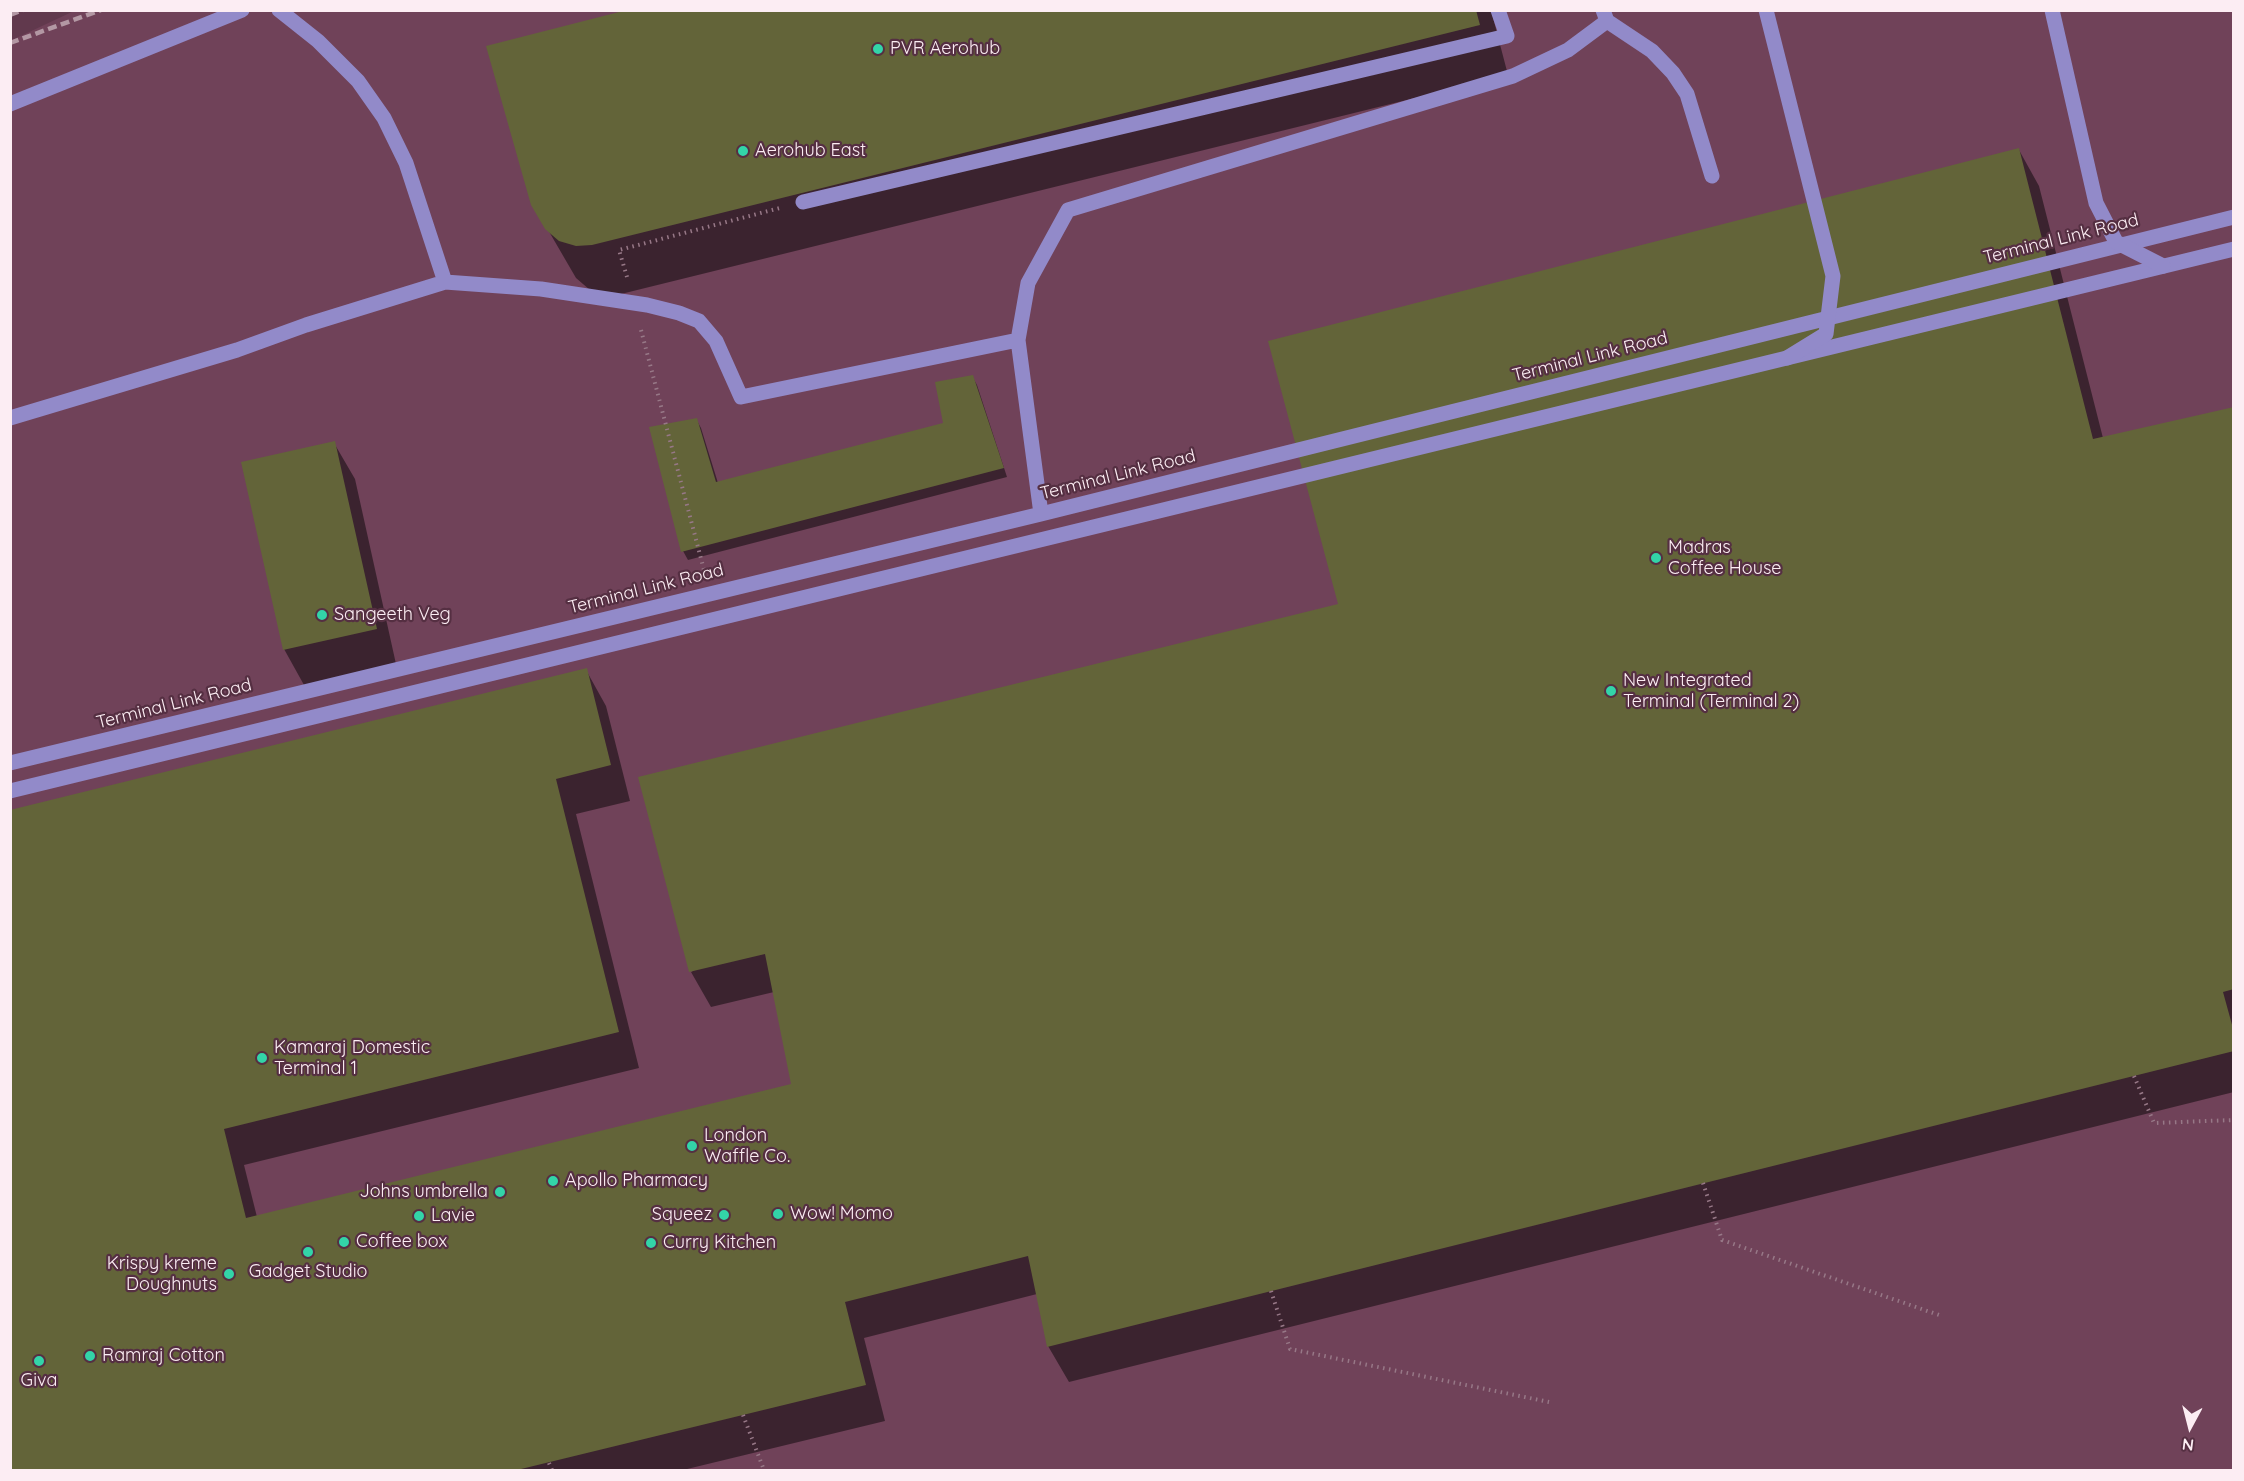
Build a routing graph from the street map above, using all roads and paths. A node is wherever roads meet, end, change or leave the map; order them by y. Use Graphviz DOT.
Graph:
graph roads {
  1 [pos="242,10"];
  2 [pos="279,10"];
  3 [pos="1498,10"];
  4 [pos="1767,10"];
  5 [pos="2052,10"];
  6 [pos="1605,16"];
  7 [pos="10,104"];
  8 [pos="1712,176"];
  9 [pos="803,202"];
  10 [pos="2234,217"];
  11 [pos="2234,249"];
  12 [pos="2163,266"];
  13 [pos="445,282"];
  14 [pos="633,303"];
  15 [pos="1018,340"];
  16 [pos="1787,358"];
  17 [pos="10,418"];
  18 [pos="1041,514"];
  19 [pos="710,594"];
  20 [pos="10,763"];
  21 [pos="10,792"];
  22 [pos="2134,1076"];
  23 [pos="2234,1120"];
  24 [pos="1703,1184"];
  25 [pos="1271,1291"];
  26 [pos="1939,1315"];
  27 [pos="1549,1402"];
  28 [pos="743,1415"];
  29 [pos="549,1463"];
  30 [pos="552,1470"];
  31 [pos="764,1470"];
  1 -- 7 [label="street"];
  2 -- 13 [label="street"];
  3 -- 9 [label="street"];
  4 -- 16 [label="street, bridge"];
  5 -- 12 [label="street, bridge"];
  6 -- 8 [label="street"];
  6 -- 15 [label="street"];
  9 -- 14 [label="path"];
  10 -- 18 [label="street, Terminal Link Road"];
  11 -- 12 [label="street"];
  12 -- 16 [label="street, bridge"];
  13 -- 14 [label="street"];
  13 -- 17 [label="street"];
  14 -- 15 [label="street"];
  14 -- 19 [label="path"];
  15 -- 18 [label="street"];
  16 -- 21 [label="street"];
  18 -- 19 [label="street, Terminal Link Road"];
  19 -- 20 [label="street, Terminal Link Road"];
  22 -- 23 [label="path"];
  24 -- 26 [label="path"];
  25 -- 27 [label="path"];
  28 -- 31 [label="path"];
  29 -- 30 [label="path"];
}
